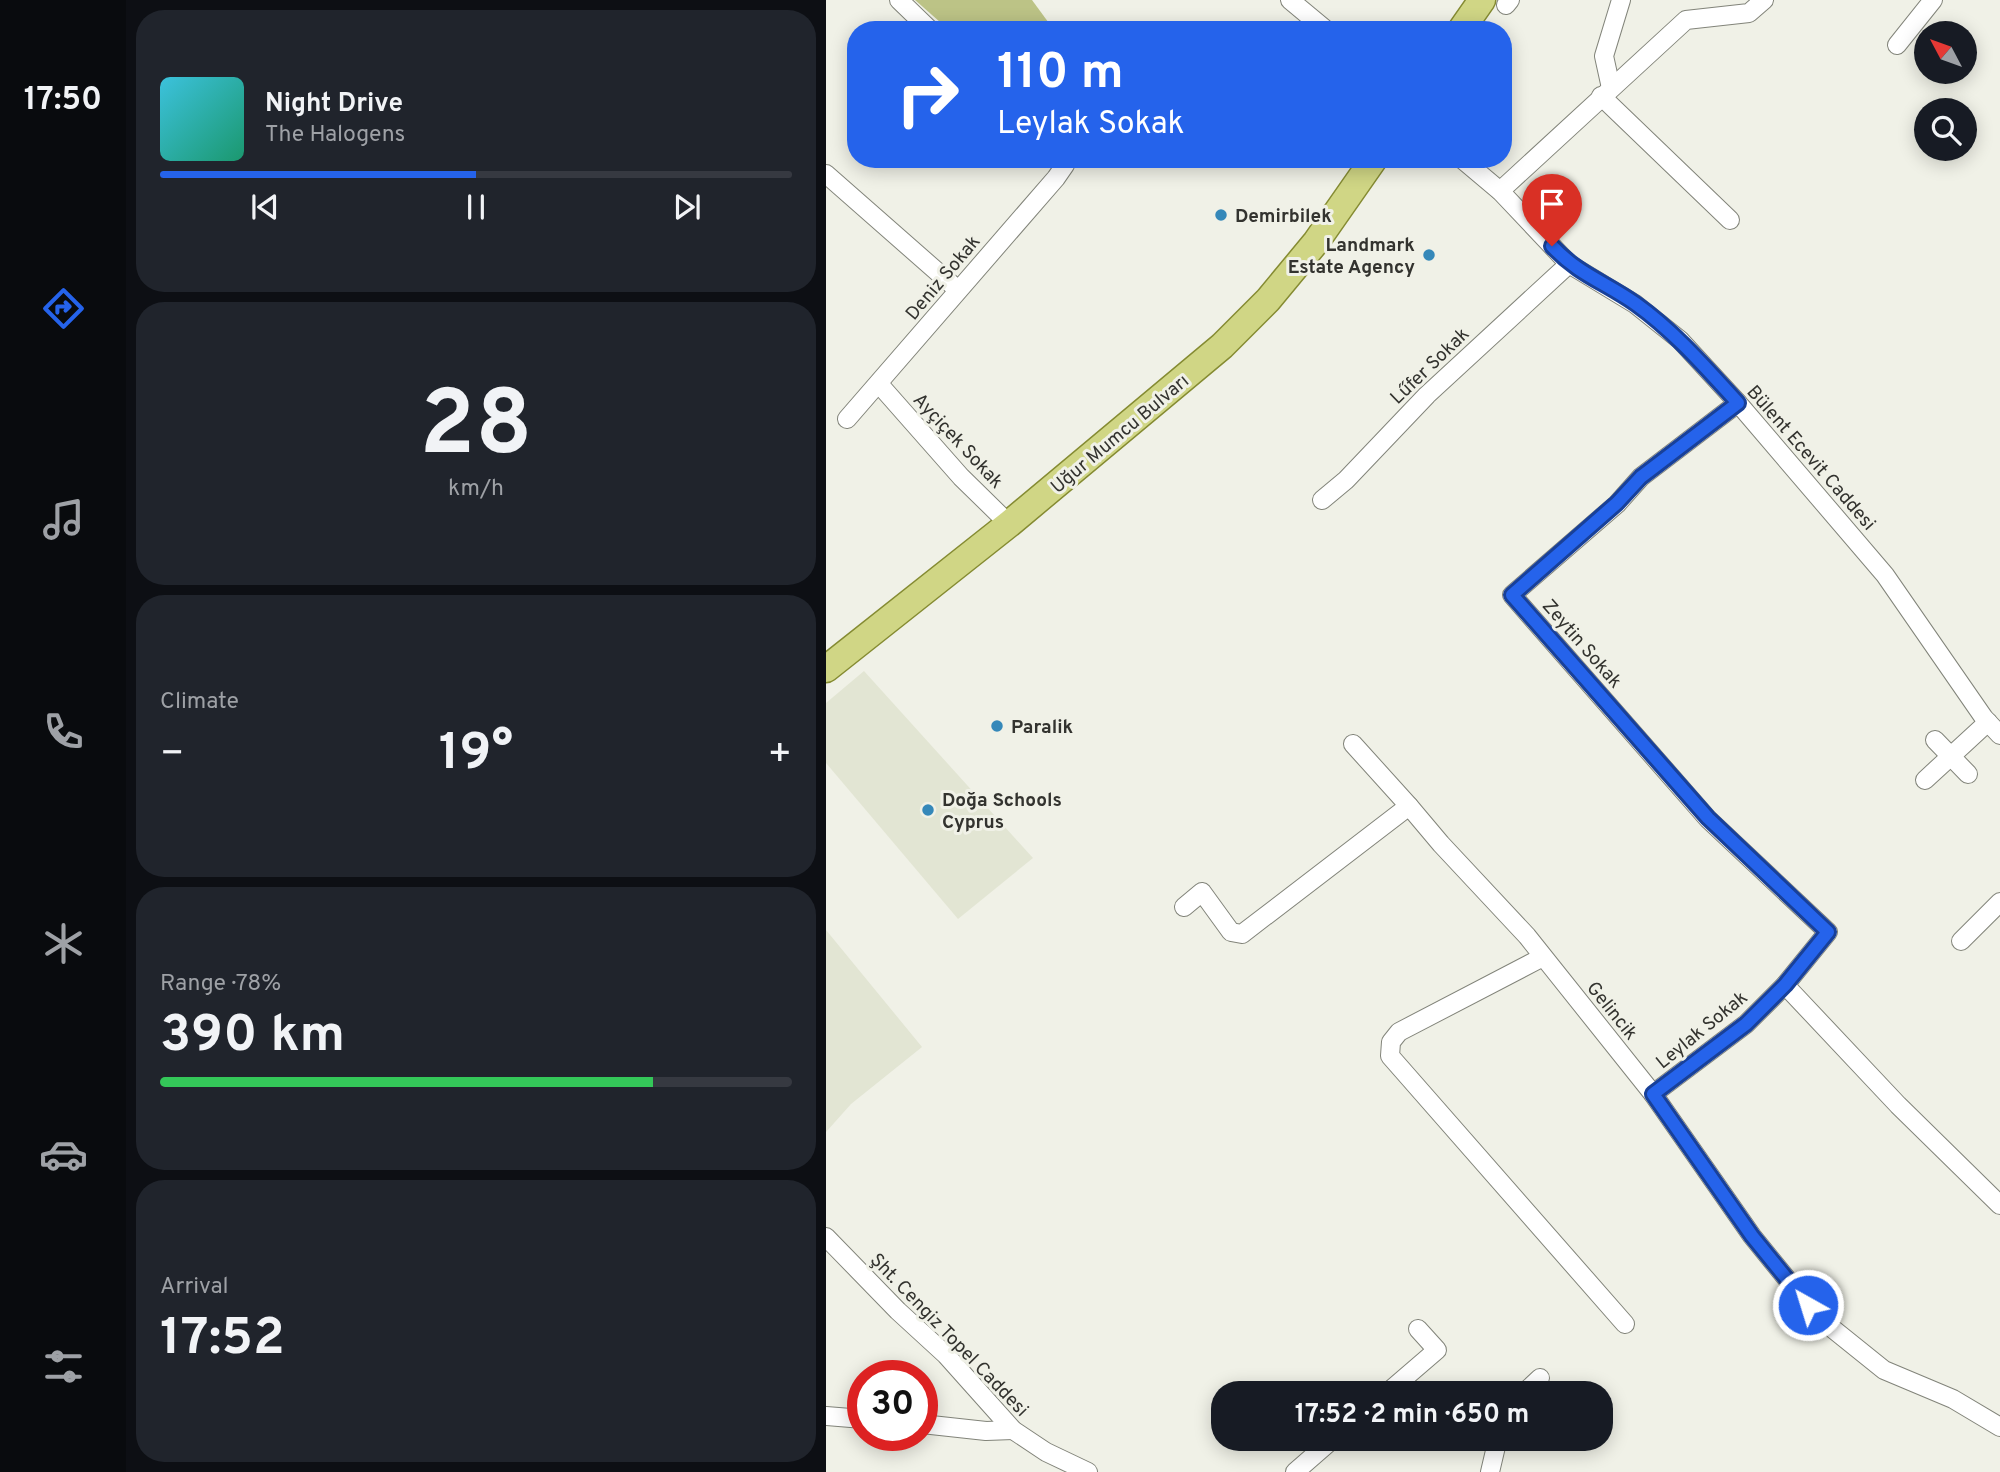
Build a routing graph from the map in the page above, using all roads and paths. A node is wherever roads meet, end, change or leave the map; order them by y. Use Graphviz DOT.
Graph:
graph roads {
  1 [pos="899,0"];
  2 [pos="1290,0"];
  3 [pos="1621,0"];
  4 [pos="1763,0"];
  5 [pos="1933,0"];
  6 [pos="1499,2"];
  7 [pos="1744,6"];
  8 [pos="921,21"];
  9 [pos="1315,21"];
  10 [pos="1473,21"];
  11 [pos="1897,45"];
  12 [pos="1606,92"];
  13 [pos="1063,168"];
  14 [pos="1368,168"];
  15 [pos="1473,168"];
  16 [pos="826,174"];
  17 [pos="1500,191"];
  18 [pos="1730,220"];
  19 [pos="1569,264"];
  20 [pos="958,290"];
  21 [pos="879,384"];
  22 [pos="1738,403"];
  23 [pos="847,419"];
  24 [pos="1322,500"];
  25 [pos="1009,524"];
  26 [pos="826,669"];
  27 [pos="1994,729"];
  28 [pos="1936,740"];
  29 [pos="1353,744"];
  30 [pos="1952,755"];
  31 [pos="1968,774"];
  32 [pos="1925,780"];
  33 [pos="1409,806"];
  34 [pos="2000,902"];
  35 [pos="1184,906"];
  36 [pos="1828,932"];
  37 [pos="1961,942"];
  38 [pos="1543,957"];
  39 [pos="1785,985"];
  40 [pos="1653,1094"];
  41 [pos="2000,1205"];
  42 [pos="826,1237"];
  43 [pos="1625,1324"];
  44 [pos="1418,1329"];
  45 [pos="1540,1378"];
  46 [pos="1401,1381"];
  47 [pos="1537,1381"];
  48 [pos="826,1416"];
  49 [pos="847,1418"];
  50 [pos="938,1426"];
  51 [pos="2000,1427"];
  52 [pos="1013,1430"];
  53 [pos="1319,1451"];
  54 [pos="1495,1451"];
  55 [pos="1088,1472"];
  56 [pos="1295,1472"];
  57 [pos="1490,1472"];
  1 -- 8 [label="street"];
  2 -- 9 [label="street"];
  3 -- 12 [label="street"];
  4 -- 7 [label="street"];
  5 -- 11 [label="street"];
  6 -- 10 [label="main road"];
  7 -- 12 [label="street"];
  12 -- 17 [label="street"];
  12 -- 18 [label="street"];
  13 -- 20 [label="street, Deniz Sokak"];
  14 -- 25 [label="main road, Uğur Mumcu Bulvarı"];
  15 -- 17 [label="street, Bülent Ecevit Caddesi"];
  16 -- 20 [label="street"];
  17 -- 19 [label="street, Bülent Ecevit Caddesi"];
  19 -- 22 [label="street, Bülent Ecevit Caddesi"];
  19 -- 24 [label="street, Lűfer Sokak"];
  20 -- 21 [label="street, Deniz Sokak"];
  21 -- 23 [label="street, Deniz Sokak"];
  21 -- 25 [label="street, Ayçiçek Sokak"];
  22 -- 27 [label="street, Bülent Ecevit Caddesi"];
  22 -- 36 [label="street, Zeytin Sokak"];
  25 -- 26 [label="main road, Uğur Mumcu Bulvarı"];
  27 -- 30 [label="street"];
  28 -- 30 [label="street"];
  29 -- 33 [label="street, Gelincik"];
  30 -- 31 [label="street"];
  30 -- 32 [label="street"];
  33 -- 35 [label="street"];
  33 -- 38 [label="street, Gelincik"];
  34 -- 37 [label="street"];
  36 -- 39 [label="street, Leylak Sokak"];
  38 -- 40 [label="street, Gelincik"];
  38 -- 43 [label="street"];
  39 -- 40 [label="street, Leylak Sokak"];
  39 -- 41 [label="street"];
  40 -- 51 [label="street, Gelincik"];
  42 -- 52 [label="street, Şht. Cengiz Topel Caddesi"];
  44 -- 46 [label="street"];
  45 -- 47 [label="street"];
  48 -- 49 [label="street"];
  50 -- 52 [label="street"];
  52 -- 55 [label="street, Şht. Cengiz Topel Caddesi"];
  53 -- 56 [label="street"];
  54 -- 57 [label="street"];
}
